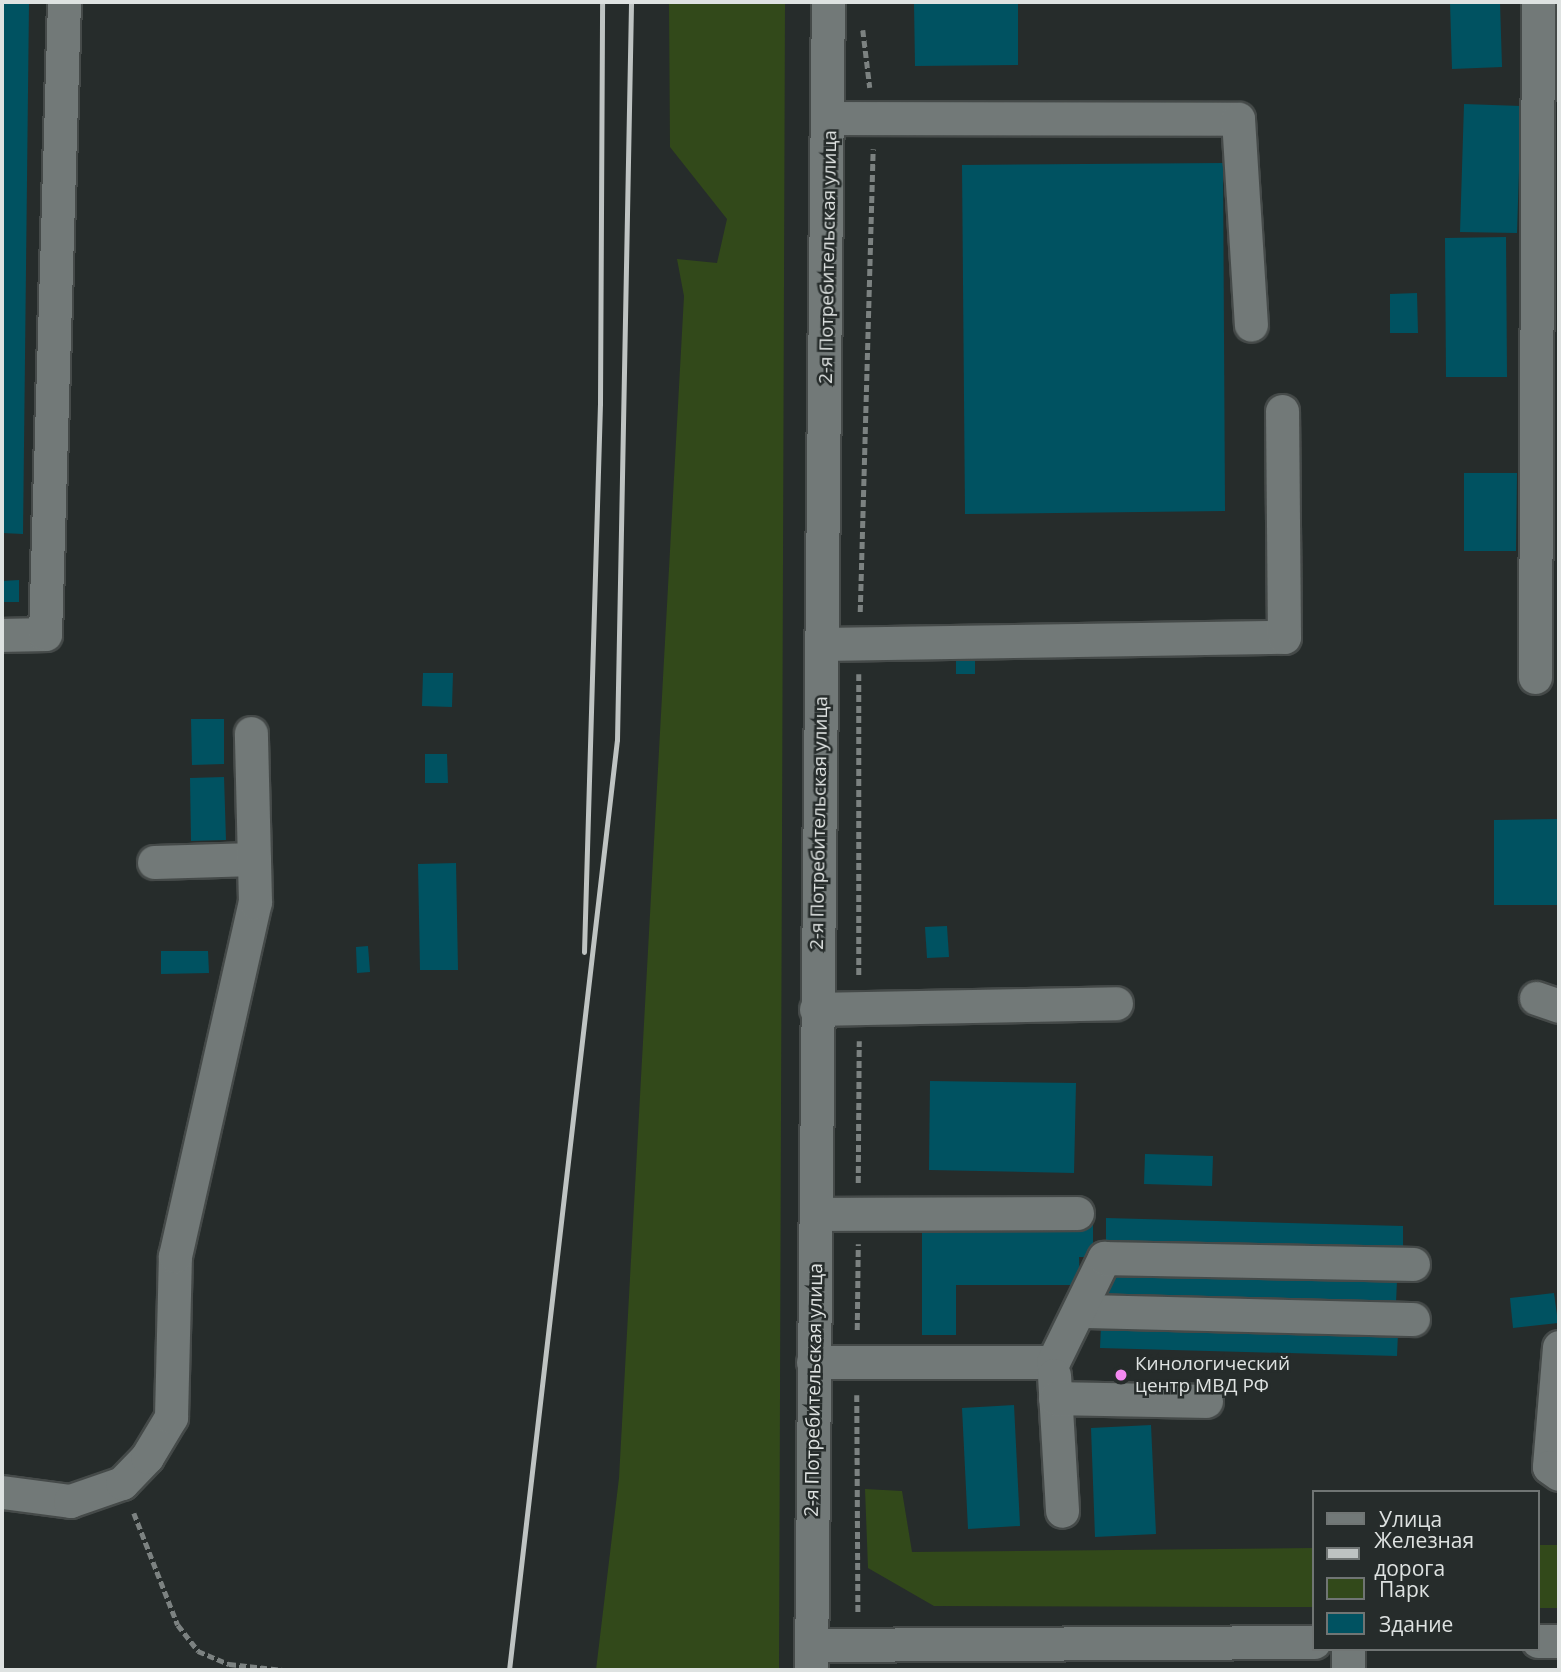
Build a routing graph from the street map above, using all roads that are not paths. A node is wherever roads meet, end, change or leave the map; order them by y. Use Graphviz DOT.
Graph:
graph roads {
  1 [pos="64,2"];
  2 [pos="828,2"];
  3 [pos="1538,2"];
  4 [pos="830,118"];
  5 [pos="1251,325"];
  6 [pos="1282,411"];
  7 [pos="2,635"];
  8 [pos="823,644"];
  9 [pos="1535,677"];
  10 [pos="251,733"];
  11 [pos="254,859"];
  12 [pos="154,862"];
  13 [pos="1116,1003"];
  14 [pos="816,1009"];
  15 [pos="1077,1213"];
  16 [pos="816,1214"];
  17 [pos="1413,1264"];
  18 [pos="1083,1311"];
  19 [pos="1413,1319"];
  20 [pos="1559,1347"];
  21 [pos="813,1362"];
  22 [pos="1053,1362"];
  23 [pos="1055,1398"];
  24 [pos="1206,1401"];
  25 [pos="1559,1474"];
  26 [pos="2,1492"];
  27 [pos="1062,1511"];
  28 [pos="1540,1641"];
  29 [pos="1559,1641"];
  30 [pos="1312,1642"];
  31 [pos="1348,1651"];
  32 [pos="1126,1657"];
  33 [pos="811,1658"];
  34 [pos="1349,1670"];
  1 -- 7 [label="street"];
  2 -- 4 [label="street, 2-я Потребительская улица"];
  3 -- 9 [label="street"];
  4 -- 5 [label="street"];
  4 -- 8 [label="street, 2-я Потребительская улица"];
  6 -- 8 [label="street"];
  8 -- 14 [label="street, 2-я Потребительская улица"];
  10 -- 11 [label="street"];
  11 -- 12 [label="street"];
  11 -- 26 [label="street"];
  13 -- 14 [label="street"];
  14 -- 16 [label="street, 2-я Потребительская улица"];
  15 -- 16 [label="street"];
  16 -- 21 [label="street, 2-я Потребительская улица"];
  17 -- 18 [label="street"];
  18 -- 19 [label="street"];
  18 -- 22 [label="street"];
  20 -- 25 [label="street"];
  21 -- 22 [label="street"];
  21 -- 33 [label="street, 2-я Потребительская улица"];
  22 -- 23 [label="street"];
  23 -- 24 [label="street"];
  23 -- 27 [label="street"];
  28 -- 29 [label="street"];
  30 -- 32 [label="street, 2-я Потребительская улица"];
  31 -- 34 [label="street"];
  32 -- 33 [label="street, 2-я Потребительская улица"];
}
